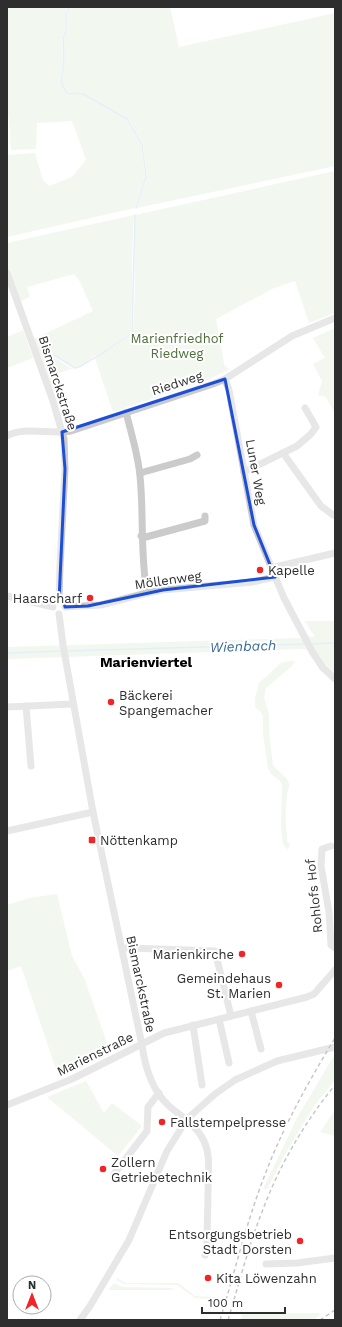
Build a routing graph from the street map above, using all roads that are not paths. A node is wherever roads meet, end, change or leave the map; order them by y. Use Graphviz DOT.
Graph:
graph roads {
  1 [pos="7,273"];
  2 [pos="335,318"];
  3 [pos="225,379"];
  4 [pos="305,408"];
  5 [pos="126,412"];
  6 [pos="62,432"];
  7 [pos="7,436"];
  8 [pos="283,453"];
  9 [pos="197,455"];
  10 [pos="244,472"];
  11 [pos="140,474"];
  12 [pos="333,515"];
  13 [pos="205,516"];
  14 [pos="141,536"];
  15 [pos="335,553"];
  16 [pos="271,568"];
  17 [pos="275,577"];
  18 [pos="147,593"];
  19 [pos="7,596"];
  20 [pos="59,601"];
  21 [pos="52,607"];
  22 [pos="65,607"];
  23 [pos="59,614"];
  24 [pos="335,679"];
  25 [pos="73,704"];
  26 [pos="26,706"];
  27 [pos="7,707"];
  28 [pos="31,766"];
  29 [pos="93,812"];
  30 [pos="7,831"];
  31 [pos="331,846"];
  32 [pos="122,948"];
  33 [pos="335,948"];
  34 [pos="335,970"];
  35 [pos="251,1011"];
  36 [pos="231,1016"];
  37 [pos="219,1019"];
  38 [pos="193,1025"];
  39 [pos="142,1045"];
  40 [pos="335,1047"];
  41 [pos="261,1049"];
  42 [pos="229,1063"];
  43 [pos="202,1085"];
  44 [pos="159,1093"];
  45 [pos="7,1105"];
  46 [pos="187,1119"];
  47 [pos="114,1174"];
  48 [pos="205,1255"];
  49 [pos="335,1258"];
  50 [pos="266,1264"];
  51 [pos="80,1320"];
  1 -- 6 [label="street, Bismarckstraße"];
  2 -- 3 [label="street, Riedweg"];
  3 -- 5 [label="street, Riedweg"];
  3 -- 10 [label="street, Luner Weg"];
  4 -- 8 [label="street"];
  5 -- 6 [label="street, Riedweg"];
  5 -- 11 [label="street"];
  6 -- 7 [label="street, Riedweg"];
  6 -- 20 [label="street, Bismarckstraße"];
  8 -- 10 [label="street"];
  8 -- 12 [label="street"];
  9 -- 11 [label="street"];
  10 -- 16 [label="street, Luner Weg"];
  11 -- 14 [label="street"];
  13 -- 14 [label="street"];
  14 -- 18 [label="street"];
  15 -- 16 [label="street"];
  16 -- 17 [label="street, Luner Weg"];
  17 -- 18 [label="street, Möllenweg"];
  17 -- 24 [label="street, Luner Weg"];
  18 -- 22 [label="street, Möllenweg"];
  19 -- 21 [label="street"];
  20 -- 21 [label="street"];
  20 -- 22 [label="street"];
  21 -- 23 [label="street"];
  22 -- 23 [label="street"];
  23 -- 25 [label="street, Bismarckstraße"];
  25 -- 26 [label="street"];
  25 -- 29 [label="street, Bismarckstraße"];
  26 -- 27 [label="street"];
  26 -- 28 [label="street"];
  29 -- 30 [label="street"];
  29 -- 32 [label="street, Bismarckstraße"];
  31 -- 33 [label="street, Rohlofs Hof"];
  32 -- 36 [label="street"];
  32 -- 39 [label="street, Bismarckstraße"];
  34 -- 35 [label="street, Marienstraße"];
  35 -- 36 [label="street, Marienstraße"];
  35 -- 41 [label="street"];
  36 -- 37 [label="street, Marienstraße"];
  37 -- 38 [label="street, Marienstraße"];
  37 -- 42 [label="street"];
  38 -- 39 [label="street, Marienstraße"];
  38 -- 43 [label="street"];
  39 -- 44 [label="street, Bismarckstraße"];
  39 -- 45 [label="street, Marienstraße"];
  40 -- 46 [label="street"];
  44 -- 46 [label="street, Bismarckstraße"];
  44 -- 47 [label="street"];
  46 -- 48 [label="street, Bismarckstraße"];
  46 -- 51 [label="street"];
  49 -- 50 [label="street"];
}
